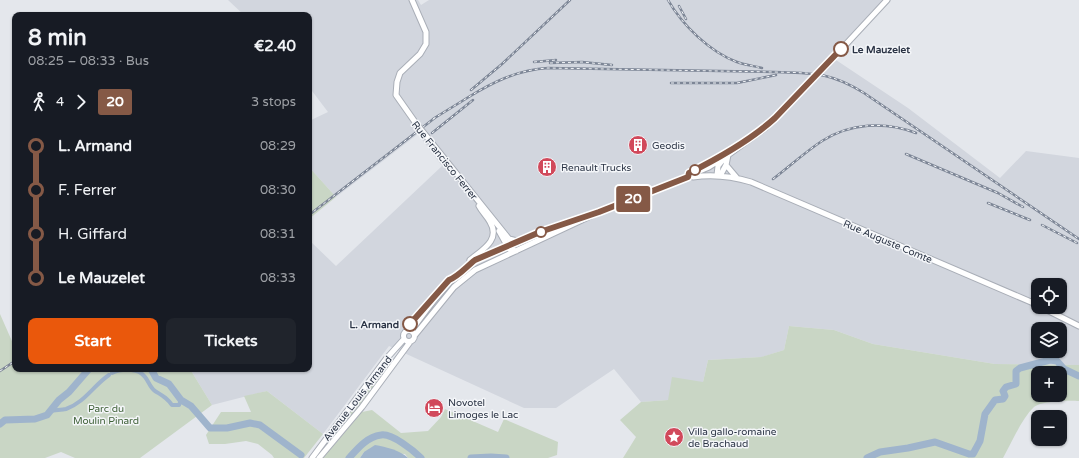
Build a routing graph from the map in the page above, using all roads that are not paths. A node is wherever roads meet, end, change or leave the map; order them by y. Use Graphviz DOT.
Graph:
graph roads {
  1 [pos="412,0"];
  2 [pos="887,0"];
  3 [pos="727,156"];
  4 [pos="726,165"];
  5 [pos="718,176"];
  6 [pos="688,177"];
  7 [pos="737,178"];
  8 [pos="474,194"];
  9 [pos="599,212"];
  10 [pos="496,223"];
  11 [pos="526,238"];
  12 [pos="520,241"];
  13 [pos="507,246"];
  14 [pos="515,252"];
  15 [pos="466,266"];
  16 [pos="1031,302"];
  17 [pos="1055,314"];
  18 [pos="1079,326"];
  19 [pos="413,333"];
  20 [pos="404,339"];
  21 [pos="410,342"];
  22 [pos="312,458"];
  23 [pos="319,458"];
  1 -- 8 [label="street, Rue Francisco Ferrer, bridge"];
  2 -- 3 [label="street, bridge"];
  3 -- 4 [label="street"];
  3 -- 5 [label="street"];
  3 -- 6 [label="street"];
  4 -- 5 [label="street"];
  4 -- 7 [label="street"];
  5 -- 6 [label="street, Rue Auguste Comte"];
  5 -- 7 [label="street, Rue Auguste Comte"];
  6 -- 9 [label="street"];
  7 -- 16 [label="street, Rue Auguste Comte"];
  8 -- 10 [label="street, Rue Francisco Ferrer"];
  8 -- 15 [label="street"];
  9 -- 11 [label="street"];
  9 -- 14 [label="street"];
  10 -- 12 [label="street"];
  10 -- 13 [label="street"];
  11 -- 12 [label="street"];
  11 -- 14 [label="street"];
  12 -- 13 [label="street"];
  13 -- 14 [label="street"];
  13 -- 15 [label="street"];
  14 -- 19 [label="street"];
  15 -- 19 [label="street"];
  17 -- 18 [label="street"];
  19 -- 20 [label="street"];
  19 -- 21 [label="street"];
  20 -- 21 [label="street"];
  20 -- 22 [label="street, Avenue Louis Armand"];
  21 -- 23 [label="street, Avenue Louis Armand"];
}
